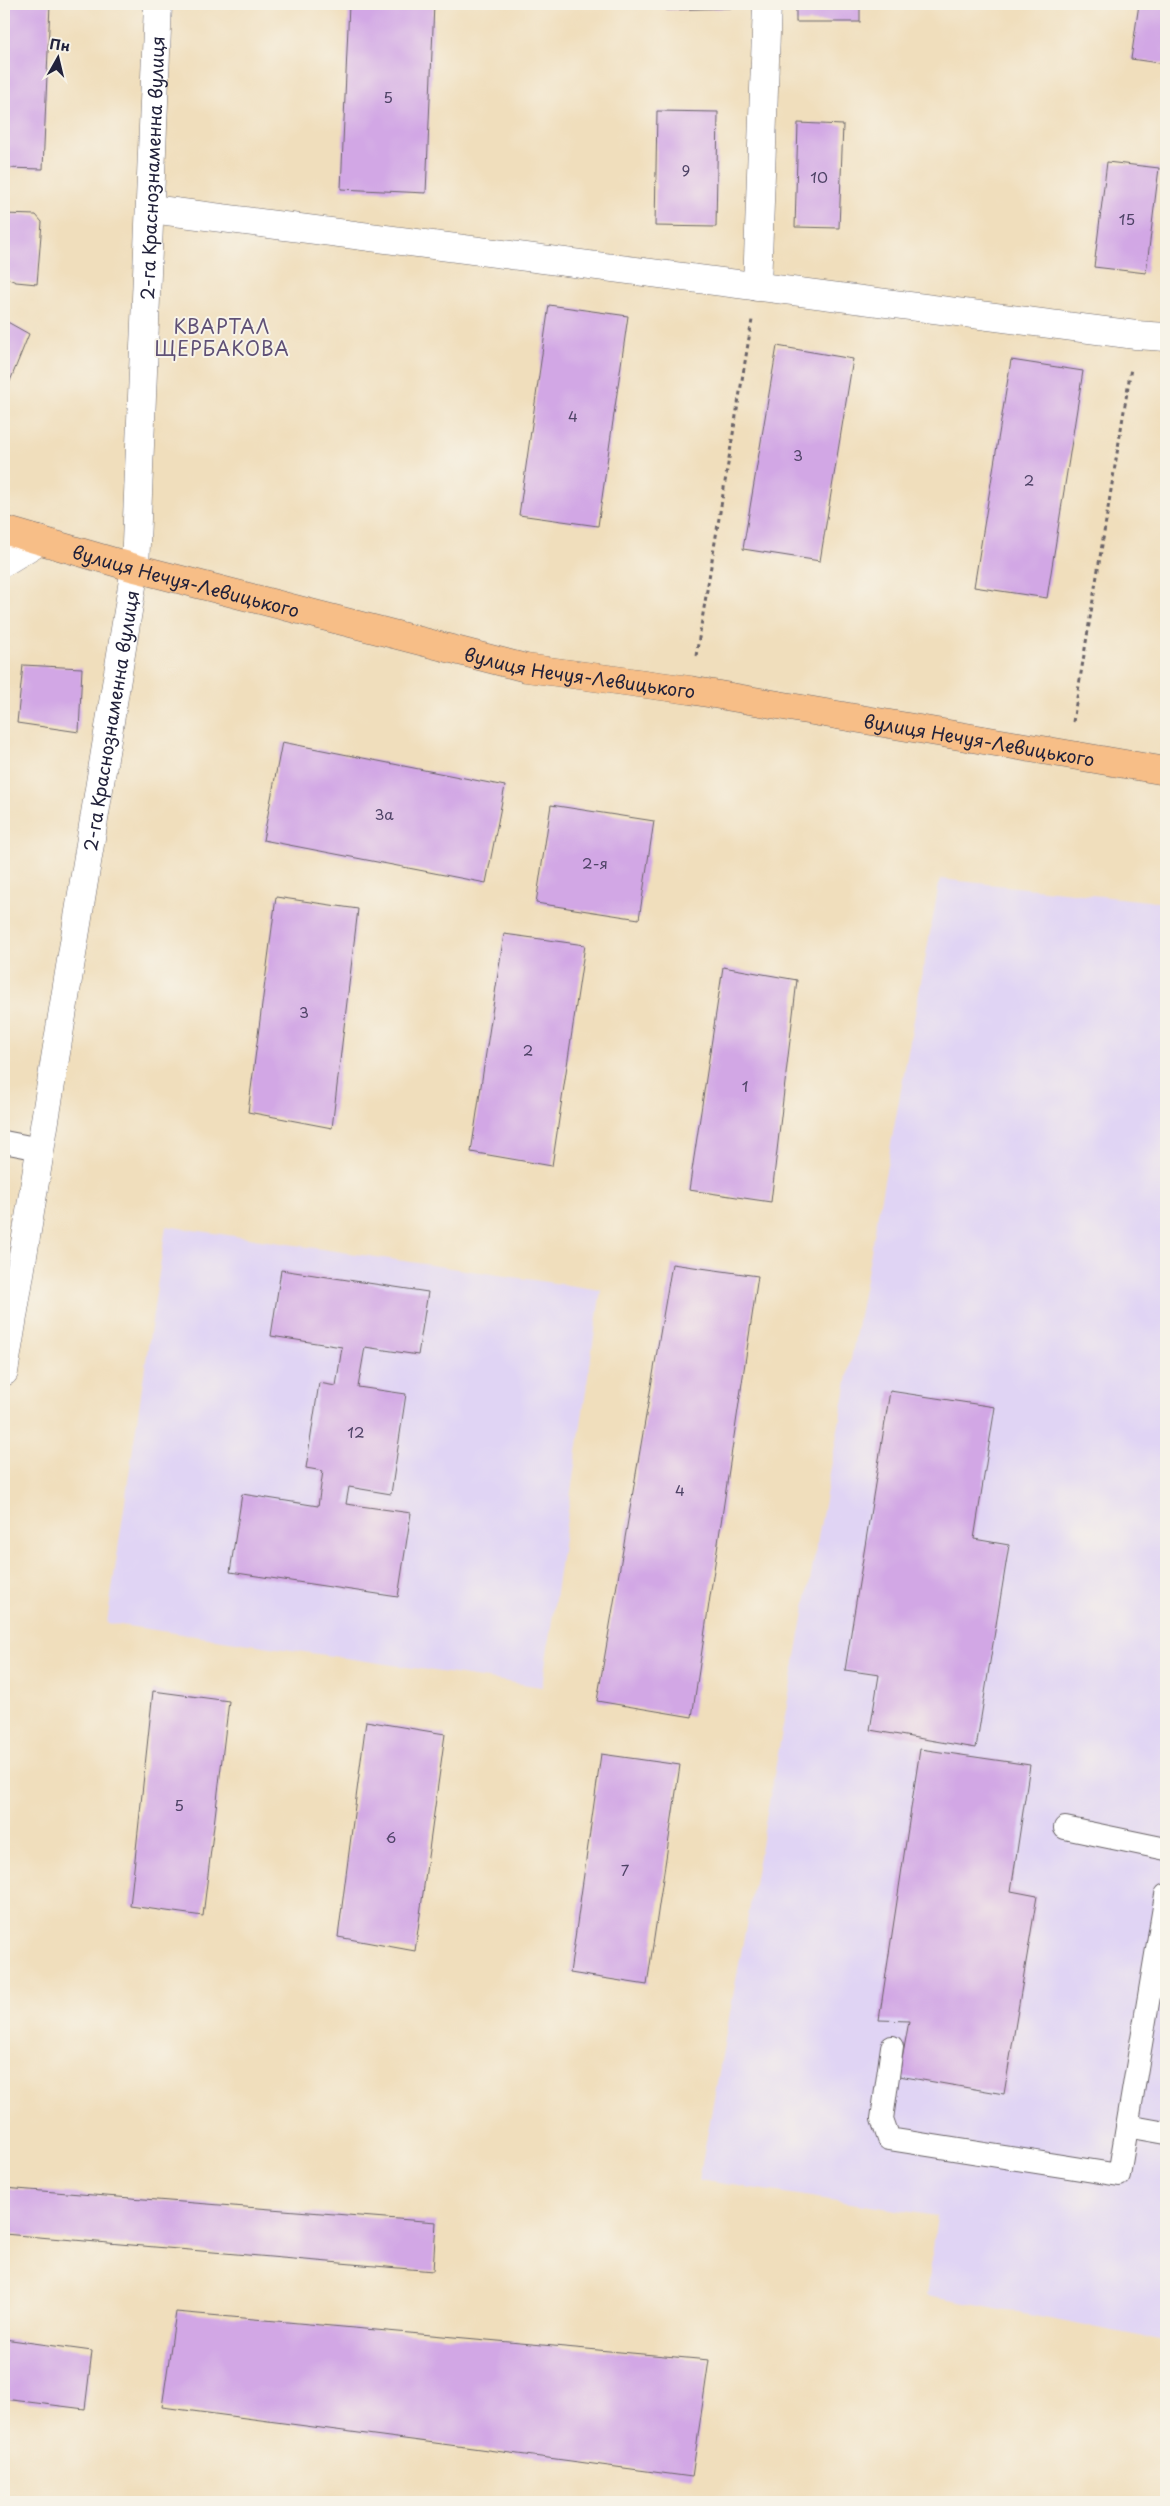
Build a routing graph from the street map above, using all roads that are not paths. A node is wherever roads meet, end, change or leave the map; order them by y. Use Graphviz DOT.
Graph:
graph roads {
  1 [pos="158,4"];
  2 [pos="767,4"];
  3 [pos="151,209"];
  4 [pos="757,287"];
  5 [pos="1166,337"];
  6 [pos="4,530"];
  7 [pos="40,540"];
  8 [pos="4,562"];
  9 [pos="136,568"];
  10 [pos="1166,771"];
  11 [pos="4,1142"];
  12 [pos="40,1149"];
  13 [pos="8,1326"];
  14 [pos="4,1372"];
  15 [pos="1065,1828"];
  16 [pos="1166,1849"];
  17 [pos="1166,1895"];
  18 [pos="892,2047"];
  19 [pos="1127,2126"];
  20 [pos="1166,2133"];
  1 -- 3 [label="street, 2-га Краснознаменна вулиця"];
  2 -- 4 [label="street"];
  3 -- 4 [label="street"];
  3 -- 9 [label="street, 2-га Краснознаменна вулиця"];
  4 -- 5 [label="street"];
  6 -- 7 [label="main road, вулиця Нечуя-Левицького"];
  7 -- 8 [label="street"];
  7 -- 9 [label="main road, вулиця Нечуя-Левицького"];
  9 -- 10 [label="main road, вулиця Нечуя-Левицького"];
  9 -- 12 [label="street, 2-га Краснознаменна вулиця"];
  11 -- 12 [label="lane"];
  12 -- 13 [label="street, 2-га Краснознаменна вулиця"];
  13 -- 14 [label="street, 2-га Краснознаменна вулиця"];
  15 -- 16 [label="lane"];
  17 -- 19 [label="lane"];
  18 -- 19 [label="lane"];
  19 -- 20 [label="lane"];
}
